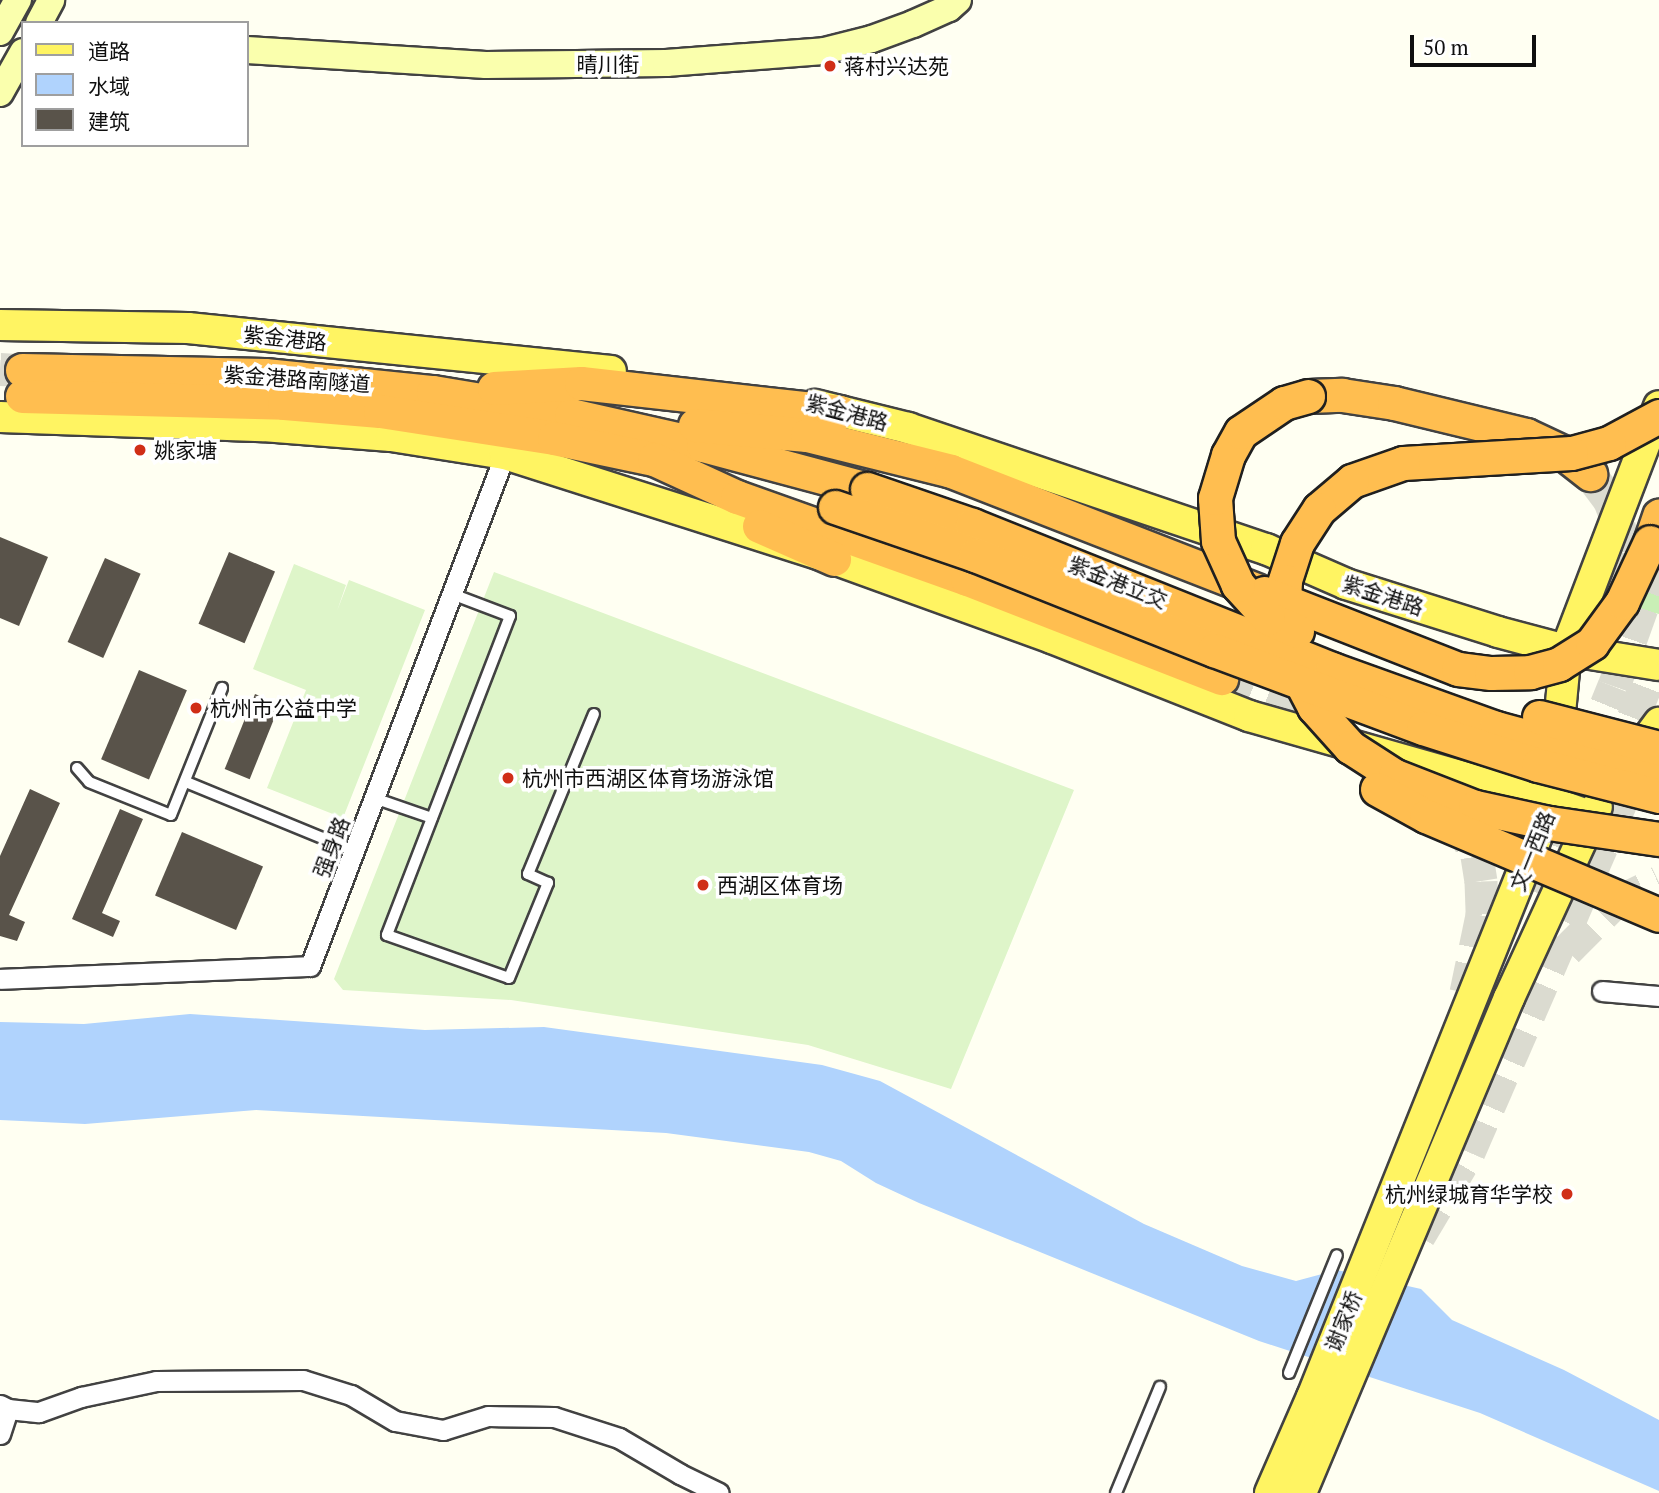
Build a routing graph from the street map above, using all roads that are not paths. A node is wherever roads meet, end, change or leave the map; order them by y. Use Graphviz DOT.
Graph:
graph roads {
  1 [pos="18,0"];
  2 [pos="51,0"];
  3 [pos="958,0"];
  4 [pos="39,21"];
  5 [pos="0,32"];
  6 [pos="248,50"];
  7 [pos="21,55"];
  8 [pos="0,93"];
  9 [pos="0,325"];
  10 [pos="433,392"];
  11 [pos="15,394"];
  12 [pos="1659,406"];
  13 [pos="839,412"];
  14 [pos="1659,416"];
  15 [pos="563,427"];
  16 [pos="505,454"];
  17 [pos="654,459"];
  18 [pos="884,473"];
  19 [pos="1590,474"];
  20 [pos="1659,516"];
  21 [pos="834,559"];
  22 [pos="452,594"];
  23 [pos="1268,618"];
  24 [pos="1566,650"];
  25 [pos="1218,664"];
  26 [pos="1659,665"];
  27 [pos="222,688"];
  28 [pos="594,714"];
  29 [pos="1659,723"];
  30 [pos="1659,748"];
  31 [pos="77,768"];
  32 [pos="1659,772"];
  33 [pos="186,782"];
  34 [pos="1659,796"];
  35 [pos="374,798"];
  36 [pos="1551,802"];
  37 [pos="1590,816"];
  38 [pos="432,818"];
  39 [pos="1659,840"];
  40 [pos="354,851"];
  41 [pos="1659,915"];
  42 [pos="0,979"];
  43 [pos="1602,991"];
  44 [pos="1659,996"];
  45 [pos="1373,1245"];
  46 [pos="1337,1255"];
  47 [pos="1396,1271"];
  48 [pos="1289,1373"];
  49 [pos="1160,1387"];
  50 [pos="4,1407"];
  51 [pos="0,1434"];
  52 [pos="719,1493"];
  53 [pos="1116,1493"];
  54 [pos="1270,1493"];
  55 [pos="1301,1493"];
  1 -- 5 [label="street"];
  2 -- 4 [label="street"];
  3 -- 6 [label="street, 晴川街"];
  7 -- 8 [label="street"];
  9 -- 13 [label="main road, 紫金港路"];
  10 -- 11 [label="highway, 紫金港路南隧道"];
  10 -- 13 [label="highway"];
  10 -- 15 [label="highway, 紫金港路南隧道"];
  11 -- 15 [label="highway, 紫金港路南隧道"];
  11 -- 16 [label="main road"];
  12 -- 24 [label="main road, 文一西路"];
  13 -- 24 [label="main road, 紫金港路"];
  14 -- 39 [label="highway, bridge"];
  15 -- 17 [label="highway"];
  15 -- 18 [label="highway, 紫金港立交"];
  15 -- 18 [label="highway"];
  15 -- 21 [label="highway"];
  16 -- 21 [label="main road"];
  16 -- 22 [label="street, 强身路"];
  17 -- 25 [label="highway"];
  17 -- 25 [label="highway, 紫金港立交, bridge"];
  18 -- 20 [label="highway, bridge"];
  18 -- 23 [label="highway"];
  18 -- 32 [label="highway, 紫金港立交, bridge"];
  19 -- 23 [label="highway, bridge"];
  21 -- 36 [label="main road"];
  22 -- 35 [label="street, 强身路"];
  22 -- 38 [label="lane"];
  23 -- 30 [label="highway, bridge"];
  24 -- 26 [label="main road, 紫金港路"];
  24 -- 36 [label="main road, 文一西路"];
  25 -- 34 [label="highway, 紫金港立交, bridge"];
  25 -- 41 [label="highway, bridge"];
  27 -- 33 [label="lane"];
  28 -- 38 [label="lane"];
  29 -- 37 [label="main road, 文一西路"];
  31 -- 33 [label="lane"];
  33 -- 40 [label="lane"];
  35 -- 38 [label="lane"];
  35 -- 40 [label="street, 强身路"];
  36 -- 37 [label="main road"];
  36 -- 45 [label="main road, 文一西路"];
  37 -- 39 [label="street"];
  37 -- 47 [label="main road, 文一西路"];
  40 -- 42 [label="street, 强身路"];
  43 -- 44 [label="street"];
  45 -- 54 [label="main road, 谢家桥"];
  46 -- 48 [label="lane"];
  47 -- 55 [label="main road, 谢家桥"];
  49 -- 53 [label="lane"];
  50 -- 51 [label="street"];
  50 -- 52 [label="street"];
}
